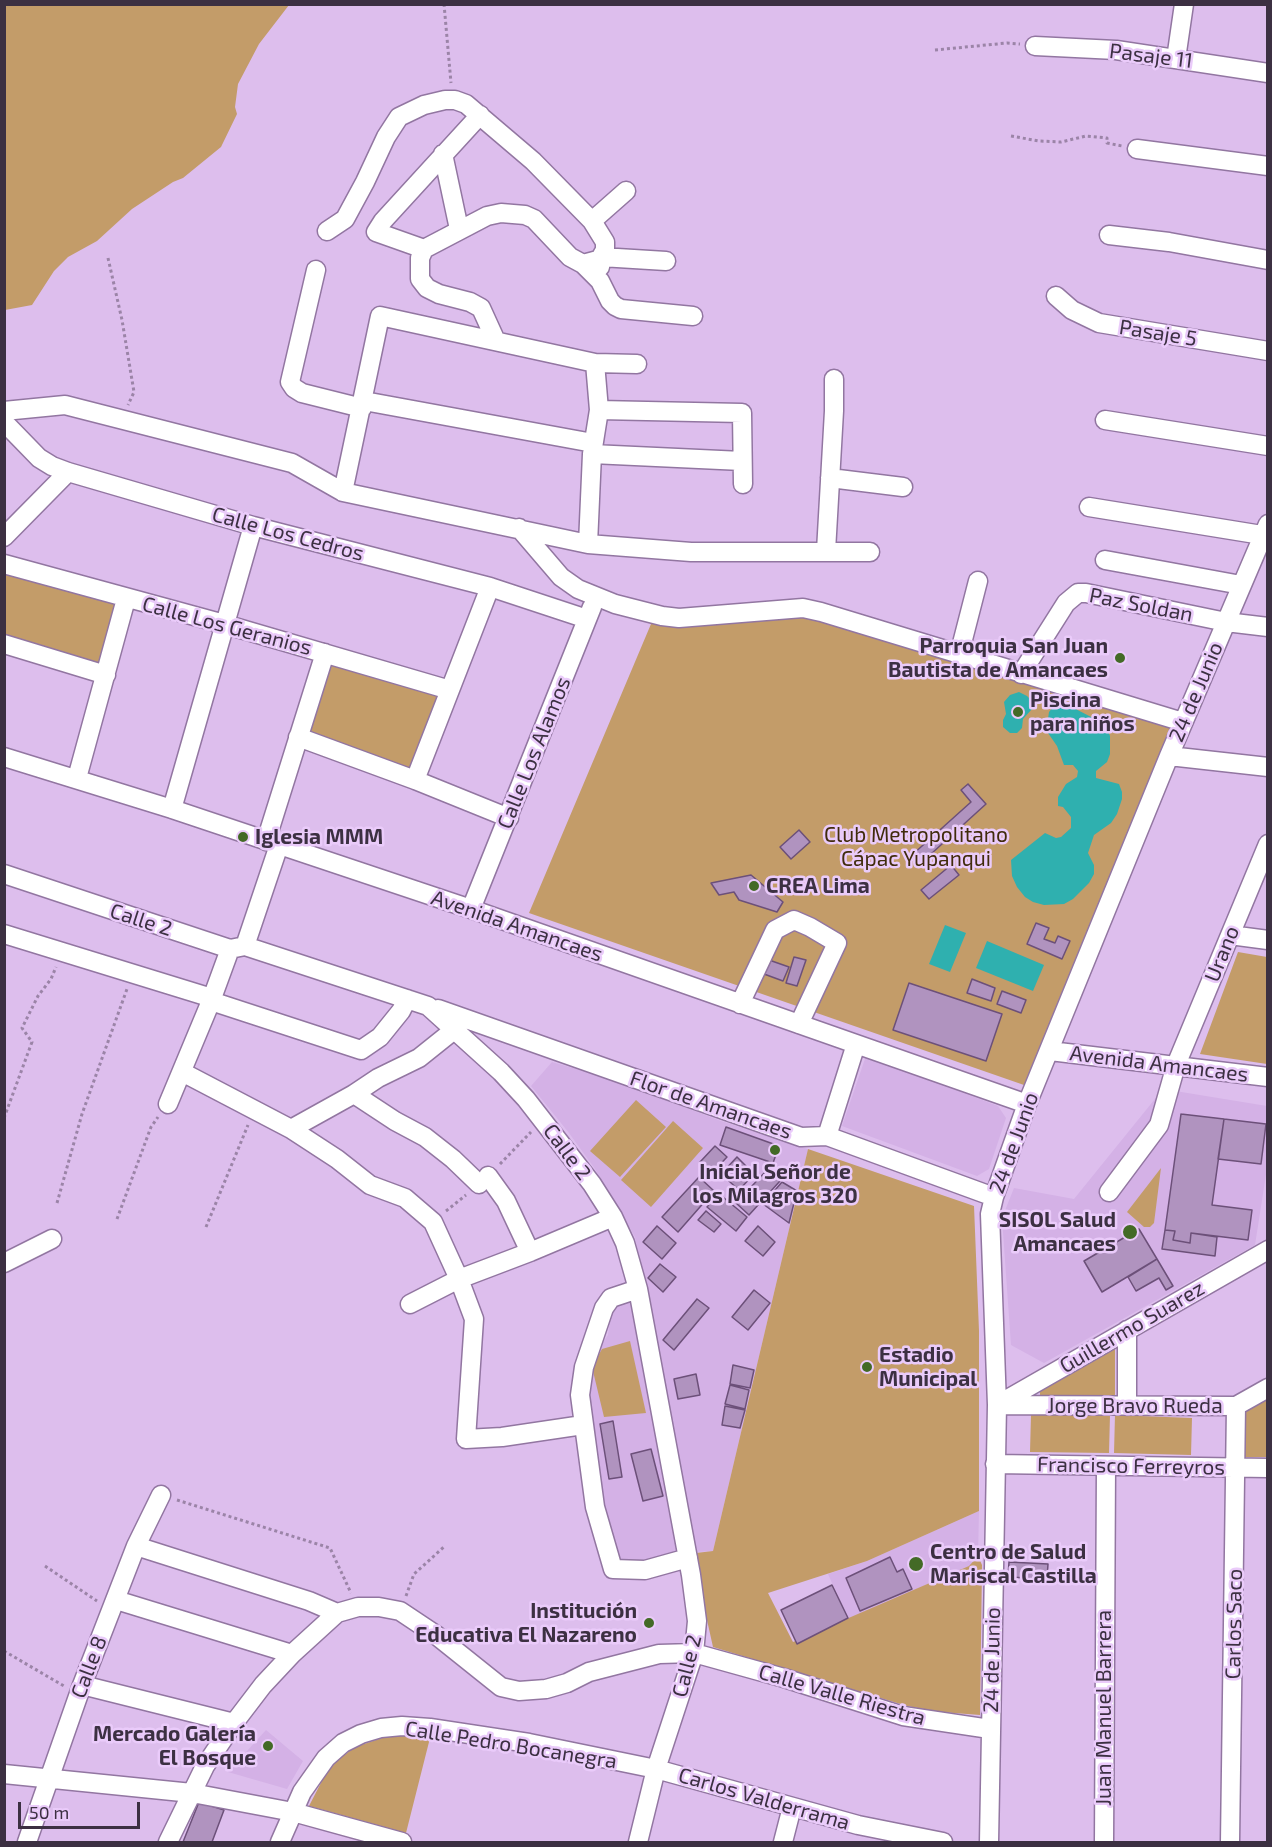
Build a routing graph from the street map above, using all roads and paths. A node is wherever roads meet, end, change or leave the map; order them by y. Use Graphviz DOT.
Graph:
graph roads {
  1 [pos="444,4"];
  2 [pos="1184,4"];
  3 [pos="1035,46"];
  4 [pos="935,50"];
  5 [pos="1176,59"];
  6 [pos="1268,73"];
  7 [pos="453,100"];
  8 [pos="480,115"];
  9 [pos="1011,136"];
  10 [pos="1137,149"];
  11 [pos="443,154"];
  12 [pos="1268,166"];
  13 [pos="626,191"];
  14 [pos="591,221"];
  15 [pos="459,229"];
  16 [pos="327,231"];
  17 [pos="1109,235"];
  18 [pos="424,249"];
  19 [pos="601,256"];
  20 [pos="108,258"];
  21 [pos="1268,260"];
  22 [pos="666,261"];
  23 [pos="583,264"];
  24 [pos="316,270"];
  25 [pos="600,281"];
  26 [pos="1056,296"];
  27 [pos="693,316"];
  28 [pos="496,341"];
  29 [pos="1268,351"];
  30 [pos="595,363"];
  31 [pos="637,364"];
  32 [pos="834,379"];
  33 [pos="363,405"];
  34 [pos="599,410"];
  35 [pos="4,411"];
  36 [pos="122,418"];
  37 [pos="1105,420"];
  38 [pos="4,422"];
  39 [pos="1268,446"];
  40 [pos="593,448"];
  41 [pos="742,461"];
  42 [pos="68,472"];
  43 [pos="830,478"];
  44 [pos="742,484"];
  45 [pos="903,488"];
  46 [pos="343,492"];
  47 [pos="1089,507"];
  48 [pos="253,526"];
  49 [pos="518,528"];
  50 [pos="1266,532"];
  51 [pos="4,537"];
  52 [pos="566,540"];
  53 [pos="588,544"];
  54 [pos="826,551"];
  55 [pos="870,552"];
  56 [pos="1105,560"];
  57 [pos="4,564"];
  58 [pos="561,577"];
  59 [pos="978,580"];
  60 [pos="1241,585"];
  61 [pos="490,587"];
  62 [pos="595,597"];
  63 [pos="126,598"];
  64 [pos="587,619"];
  65 [pos="1226,622"];
  66 [pos="224,624"];
  67 [pos="1268,627"];
  68 [pos="4,644"];
  69 [pos="325,653"];
  70 [pos="959,655"];
  71 [pos="1021,674"];
  72 [pos="106,675"];
  73 [pos="450,690"];
  74 [pos="1183,722"];
  75 [pos="298,737"];
  76 [pos="1169,756"];
  77 [pos="4,757"];
  78 [pos="1268,767"];
  79 [pos="77,778"];
  80 [pos="415,780"];
  81 [pos="172,809"];
  82 [pos="508,818"];
  83 [pos="273,843"];
  84 [pos="1268,844"];
  85 [pos="4,874"];
  86 [pos="471,909"];
  87 [pos="4,934"];
  88 [pos="1230,935"];
  89 [pos="1268,940"];
  90 [pos="237,947"];
  91 [pos="62,952"];
  92 [pos="132,973"];
  93 [pos="212,999"];
  94 [pos="407,999"];
  95 [pos="741,1004"];
  96 [pos="428,1006"];
  97 [pos="799,1024"];
  98 [pos="454,1030"];
  99 [pos="856,1044"];
  100 [pos="1050,1051"];
  101 [pos="1176,1065"];
  102 [pos="182,1072"];
  103 [pos="1268,1077"];
  104 [pos="354,1094"];
  105 [pos="168,1104"];
  106 [pos="1027,1104"];
  107 [pos="254,1110"];
  108 [pos="4,1118"];
  109 [pos="291,1129"];
  110 [pos="827,1136"];
  111 [pos="1109,1192"];
  112 [pos="994,1197"];
  113 [pos="57,1203"];
  114 [pos="613,1217"];
  115 [pos="117,1219"];
  116 [pos="206,1227"];
  117 [pos="52,1239"];
  118 [pos="1268,1250"];
  119 [pos="530,1252"];
  120 [pos="4,1263"];
  121 [pos="459,1279"];
  122 [pos="638,1289"];
  123 [pos="410,1304"];
  124 [pos="1127,1330"];
  125 [pos="1268,1388"];
  126 [pos="997,1405"];
  127 [pos="1127,1406"];
  128 [pos="1236,1407"];
  129 [pos="583,1425"];
  130 [pos="995,1464"];
  131 [pos="1106,1466"];
  132 [pos="1236,1468"];
  133 [pos="1268,1468"];
  134 [pos="161,1495"];
  135 [pos="136,1546"];
  136 [pos="445,1546"];
  137 [pos="688,1558"];
  138 [pos="45,1566"];
  139 [pos="114,1605"];
  140 [pos="358,1607"];
  141 [pos="400,1611"];
  142 [pos="337,1613"];
  143 [pos="4,1651"];
  144 [pos="694,1653"];
  145 [pos="292,1654"];
  146 [pos="80,1689"];
  147 [pos="234,1723"];
  148 [pos="990,1729"];
  149 [pos="656,1769"];
  150 [pos="4,1774"];
  151 [pos="48,1778"];
  152 [pos="192,1793"];
  153 [pos="792,1807"];
  154 [pos="293,1812"];
  155 [pos="390,1841"];
  156 [pos="27,1842"];
  157 [pos="168,1842"];
  158 [pos="280,1842"];
  159 [pos="638,1842"];
  160 [pos="783,1842"];
  161 [pos="943,1842"];
  162 [pos="989,1842"];
  163 [pos="1104,1842"];
  164 [pos="1230,1842"];
  1 -- 7 [label="path"];
  2 -- 5 [label="street"];
  3 -- 4 [label="path"];
  3 -- 5 [label="street, Pasaje 11"];
  5 -- 6 [label="street, Pasaje 11"];
  7 -- 8 [label="street"];
  7 -- 16 [label="street"];
  8 -- 11 [label="street"];
  8 -- 14 [label="street"];
  9 -- 10 [label="path"];
  10 -- 12 [label="street"];
  11 -- 15 [label="street"];
  11 -- 18 [label="street"];
  13 -- 14 [label="street"];
  14 -- 19 [label="street"];
  15 -- 18 [label="street"];
  15 -- 23 [label="street"];
  17 -- 21 [label="street"];
  18 -- 28 [label="street"];
  19 -- 22 [label="street"];
  19 -- 23 [label="street"];
  19 -- 25 [label="street"];
  20 -- 36 [label="path"];
  23 -- 25 [label="street"];
  24 -- 33 [label="street"];
  25 -- 27 [label="street"];
  26 -- 29 [label="street, Pasaje 5"];
  28 -- 30 [label="street"];
  28 -- 33 [label="street"];
  30 -- 31 [label="street"];
  30 -- 34 [label="street"];
  32 -- 43 [label="street"];
  33 -- 40 [label="street"];
  33 -- 46 [label="street"];
  34 -- 40 [label="street"];
  34 -- 41 [label="street"];
  35 -- 36 [label="street"];
  36 -- 46 [label="street"];
  37 -- 39 [label="street"];
  38 -- 42 [label="street, Calle Los Cedros"];
  40 -- 41 [label="street"];
  40 -- 53 [label="street"];
  41 -- 44 [label="street"];
  42 -- 48 [label="street, Calle Los Cedros"];
  42 -- 51 [label="street"];
  43 -- 45 [label="street"];
  43 -- 54 [label="street"];
  46 -- 49 [label="street"];
  47 -- 50 [label="street"];
  48 -- 61 [label="street, Calle Los Cedros"];
  48 -- 66 [label="street"];
  49 -- 52 [label="street"];
  49 -- 58 [label="street"];
  50 -- 60 [label="street, 24 de Junio"];
  52 -- 53 [label="street"];
  52 -- 58 [label="street"];
  53 -- 54 [label="street"];
  54 -- 55 [label="street"];
  56 -- 60 [label="street"];
  57 -- 63 [label="street, Calle Los Geranios"];
  58 -- 62 [label="street"];
  59 -- 70 [label="street"];
  60 -- 65 [label="street, 24 de Junio"];
  61 -- 64 [label="street, Calle Los Cedros"];
  61 -- 73 [label="street"];
  62 -- 64 [label="street, Calle Los Alamos"];
  62 -- 70 [label="street"];
  63 -- 66 [label="street, Calle Los Geranios"];
  63 -- 72 [label="street"];
  64 -- 82 [label="street, Calle Los Alamos"];
  65 -- 67 [label="street, Paz Soldan"];
  65 -- 71 [label="street, Paz Soldan"];
  65 -- 74 [label="street, 24 de Junio"];
  66 -- 69 [label="street, Calle Los Geranios"];
  66 -- 81 [label="street"];
  68 -- 72 [label="street"];
  69 -- 73 [label="street, Calle Los Geranios"];
  69 -- 75 [label="street"];
  70 -- 71 [label="street"];
  71 -- 74 [label="street"];
  72 -- 79 [label="street"];
  73 -- 80 [label="street"];
  74 -- 76 [label="street, 24 de Junio"];
  75 -- 80 [label="street"];
  75 -- 83 [label="street"];
  76 -- 78 [label="street"];
  76 -- 100 [label="street, 24 de Junio"];
  77 -- 79 [label="street, Avenida Amancaes"];
  79 -- 81 [label="street, Avenida Amancaes"];
  80 -- 82 [label="street"];
  81 -- 83 [label="street, Avenida Amancaes"];
  82 -- 86 [label="street, Calle Los Alamos"];
  83 -- 86 [label="street, Avenida Amancaes"];
  83 -- 90 [label="street"];
  84 -- 88 [label="street, Urano"];
  85 -- 90 [label="street, Calle 2"];
  86 -- 95 [label="street, Avenida Amancaes"];
  87 -- 91 [label="street"];
  88 -- 89 [label="street"];
  88 -- 101 [label="street, Urano"];
  90 -- 93 [label="street"];
  90 -- 94 [label="street, Calle 2"];
  91 -- 92 [label="street"];
  91 -- 108 [label="path"];
  92 -- 93 [label="street"];
  92 -- 113 [label="path"];
  93 -- 94 [label="street"];
  93 -- 102 [label="street"];
  94 -- 96 [label="street, Calle 2"];
  95 -- 97 [label="street, Avenida Amancaes"];
  95 -- 97 [label="street"];
  96 -- 98 [label="street, Calle 2"];
  96 -- 110 [label="street, Flor de Amancaes"];
  97 -- 99 [label="street, Avenida Amancaes"];
  98 -- 104 [label="street"];
  98 -- 114 [label="street, Calle 2"];
  99 -- 106 [label="street, Avenida Amancaes"];
  99 -- 110 [label="street"];
  100 -- 101 [label="street, Avenida Amancaes"];
  100 -- 106 [label="street, 24 de Junio"];
  101 -- 103 [label="street, Avenida Amancaes"];
  101 -- 111 [label="street, Urano"];
  102 -- 105 [label="street"];
  102 -- 107 [label="street"];
  104 -- 109 [label="street"];
  104 -- 119 [label="street"];
  105 -- 115 [label="path"];
  106 -- 112 [label="street, 24 de Junio"];
  107 -- 109 [label="street"];
  107 -- 116 [label="path"];
  109 -- 121 [label="street"];
  110 -- 112 [label="street, Flor de Amancaes"];
  112 -- 126 [label="street, 24 de Junio"];
  114 -- 119 [label="street"];
  114 -- 122 [label="street, Calle 2"];
  117 -- 120 [label="street"];
  118 -- 124 [label="street, Guillermo Suarez"];
  119 -- 121 [label="street"];
  121 -- 123 [label="street"];
  121 -- 129 [label="street"];
  122 -- 129 [label="street"];
  122 -- 137 [label="street, Calle 2"];
  124 -- 126 [label="street, Guillermo Suarez"];
  124 -- 127 [label="street"];
  125 -- 128 [label="street, Jorge Bravo Rueda"];
  126 -- 127 [label="street, Jorge Bravo Rueda"];
  126 -- 130 [label="street, 24 de Junio"];
  127 -- 128 [label="street, Jorge Bravo Rueda"];
  128 -- 132 [label="street, Carlos Saco"];
  129 -- 137 [label="street"];
  130 -- 131 [label="street, Francisco Ferreyros"];
  130 -- 148 [label="street, 24 de Junio"];
  131 -- 132 [label="street, Francisco Ferreyros"];
  131 -- 163 [label="street, Juan Manuel Barrera"];
  132 -- 133 [label="street, Francisco Ferreyros"];
  132 -- 164 [label="street, Carlos Saco"];
  134 -- 135 [label="street, Calle 8"];
  134 -- 140 [label="path"];
  135 -- 139 [label="street, Calle 8"];
  135 -- 142 [label="street"];
  136 -- 141 [label="path"];
  137 -- 144 [label="street, Calle 2"];
  138 -- 139 [label="path"];
  139 -- 145 [label="street"];
  139 -- 146 [label="street, Calle 8"];
  140 -- 141 [label="street"];
  140 -- 142 [label="street"];
  141 -- 144 [label="street, Calle Valle Riestra"];
  142 -- 145 [label="street"];
  143 -- 146 [label="path"];
  144 -- 148 [label="street, Calle Valle Riestra"];
  144 -- 149 [label="street, Calle 2"];
  145 -- 147 [label="street"];
  146 -- 147 [label="street"];
  146 -- 151 [label="street, Calle 8"];
  147 -- 152 [label="street"];
  148 -- 162 [label="street, 24 de Junio"];
  149 -- 153 [label="street, Carlos Valderrama"];
  149 -- 154 [label="street, Calle Pedro Bocanegra"];
  149 -- 159 [label="street, Calle 2"];
  150 -- 151 [label="street"];
  151 -- 152 [label="street"];
  151 -- 156 [label="street, Calle 8"];
  152 -- 154 [label="street"];
  152 -- 157 [label="street"];
  153 -- 160 [label="street"];
  153 -- 161 [label="street, Carlos Valderrama"];
  154 -- 155 [label="street"];
  154 -- 158 [label="street, Calle Pedro Bocanegra"];
}
